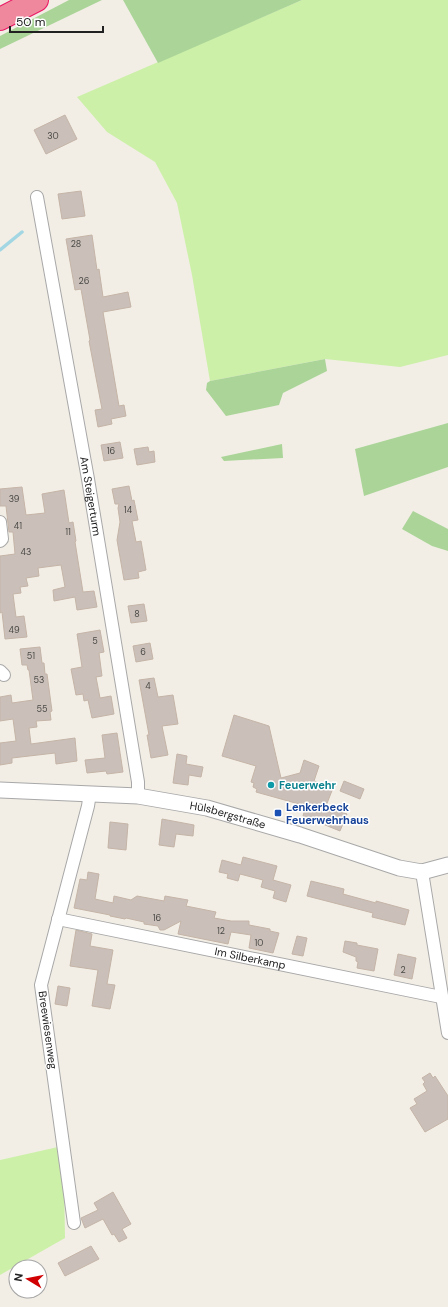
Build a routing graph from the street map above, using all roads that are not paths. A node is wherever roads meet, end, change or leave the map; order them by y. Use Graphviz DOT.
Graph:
graph roads {
  1 [pos="37,0"];
  2 [pos="0,19"];
  3 [pos="37,197"];
  4 [pos="0,522"];
  5 [pos="0,541"];
  6 [pos="0,790"];
  7 [pos="90,793"];
  8 [pos="138,796"];
  9 [pos="448,865"];
  10 [pos="422,872"];
  11 [pos="58,919"];
  12 [pos="442,997"];
  13 [pos="448,1033"];
  14 [pos="74,1223"];
  1 -- 2 [label="highway"];
  3 -- 8 [label="street, Am Steigerturm"];
  4 -- 5 [label="street"];
  6 -- 7 [label="street, Hülsbergstraße"];
  7 -- 8 [label="street, Hülsbergstraße"];
  7 -- 11 [label="street, Breewiesenweg"];
  8 -- 10 [label="street, Hülsbergstraße"];
  9 -- 10 [label="street, Hülsbergstraße"];
  10 -- 12 [label="street"];
  11 -- 12 [label="street, Im Silberkamp"];
  11 -- 14 [label="street, Breewiesenweg"];
  12 -- 13 [label="street"];
}
